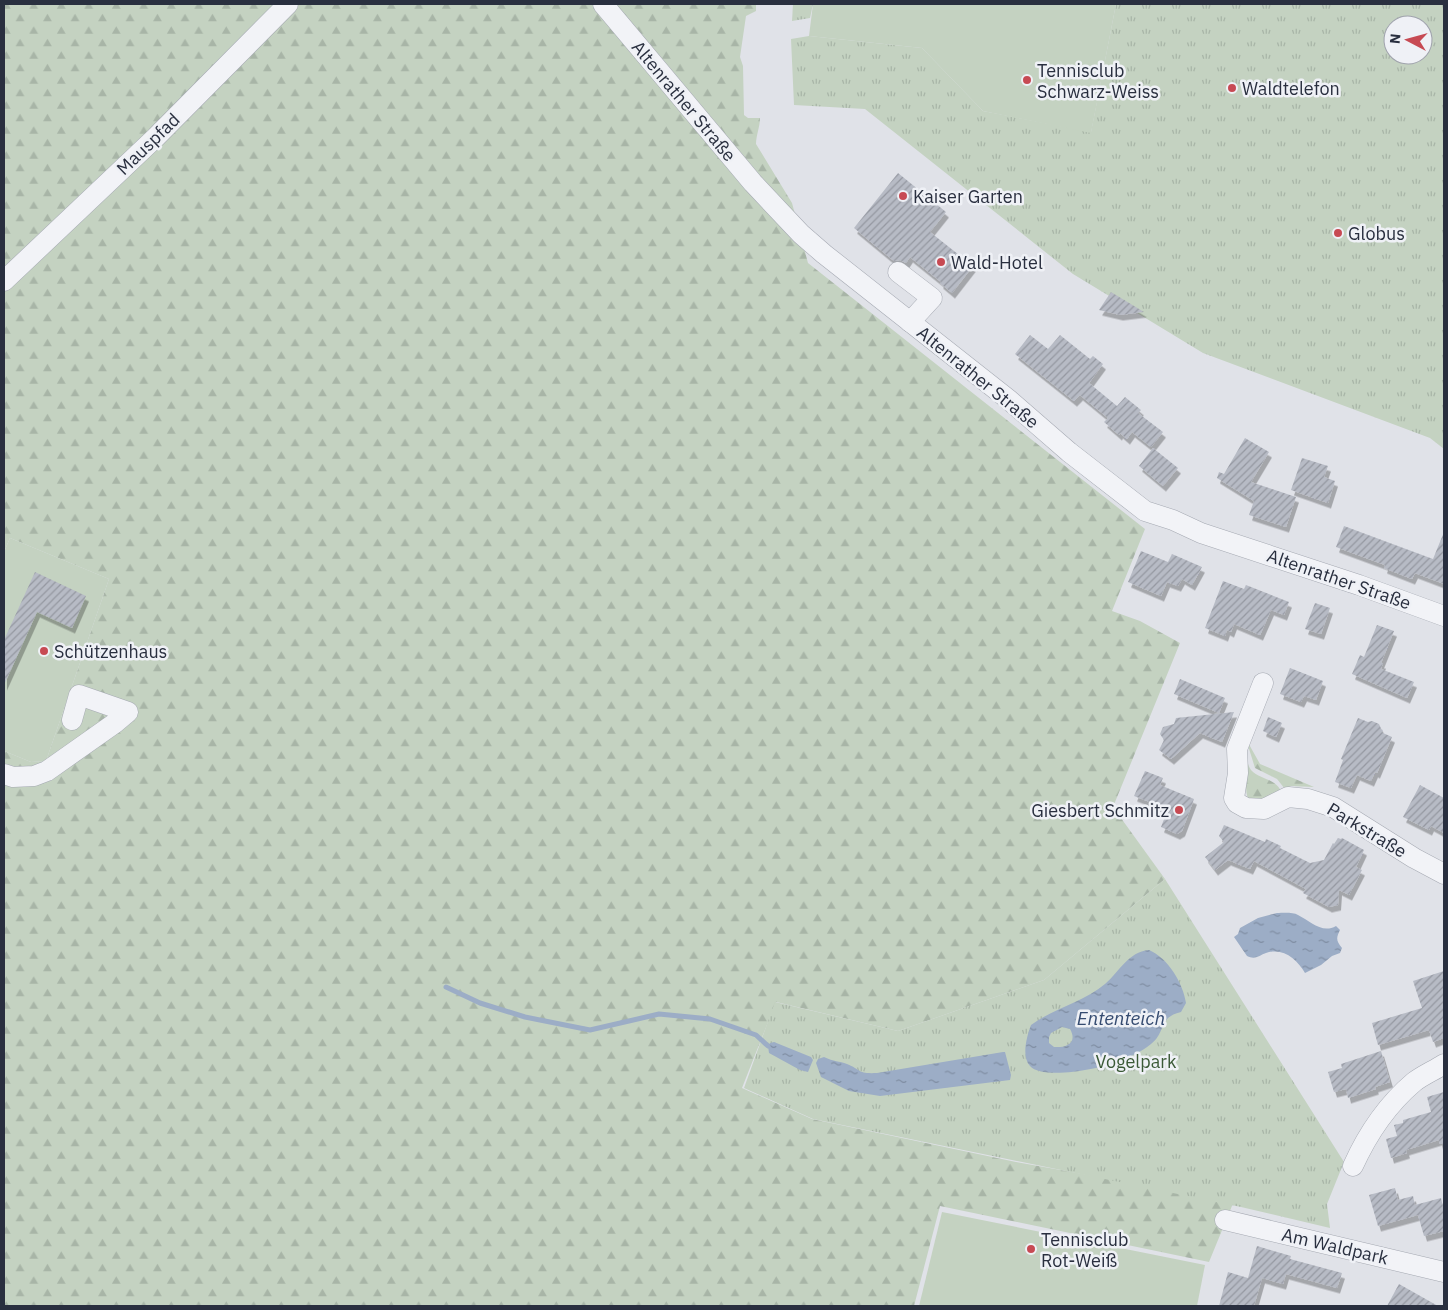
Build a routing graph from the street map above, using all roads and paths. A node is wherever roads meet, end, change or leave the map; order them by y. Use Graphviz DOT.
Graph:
graph roads {
  1 [pos="288,4"];
  2 [pos="604,4"];
  3 [pos="898,272"];
  4 [pos="4,281"];
  5 [pos="910,322"];
  6 [pos="1444,616"];
  7 [pos="1263,683"];
  8 [pos="72,720"];
  9 [pos="4,774"];
  10 [pos="1444,874"];
  11 [pos="1444,1064"];
  12 [pos="1353,1166"];
  13 [pos="1224,1220"];
  14 [pos="1444,1272"];
  1 -- 4 [label="street, Mauspfad"];
  2 -- 5 [label="street, Altenrather Straße"];
  3 -- 5 [label="street"];
  5 -- 6 [label="street, Altenrather Straße"];
  7 -- 10 [label="street, Parkstraße"];
  8 -- 9 [label="street"];
  11 -- 12 [label="street"];
  13 -- 14 [label="street, Am Waldpark"];
}
